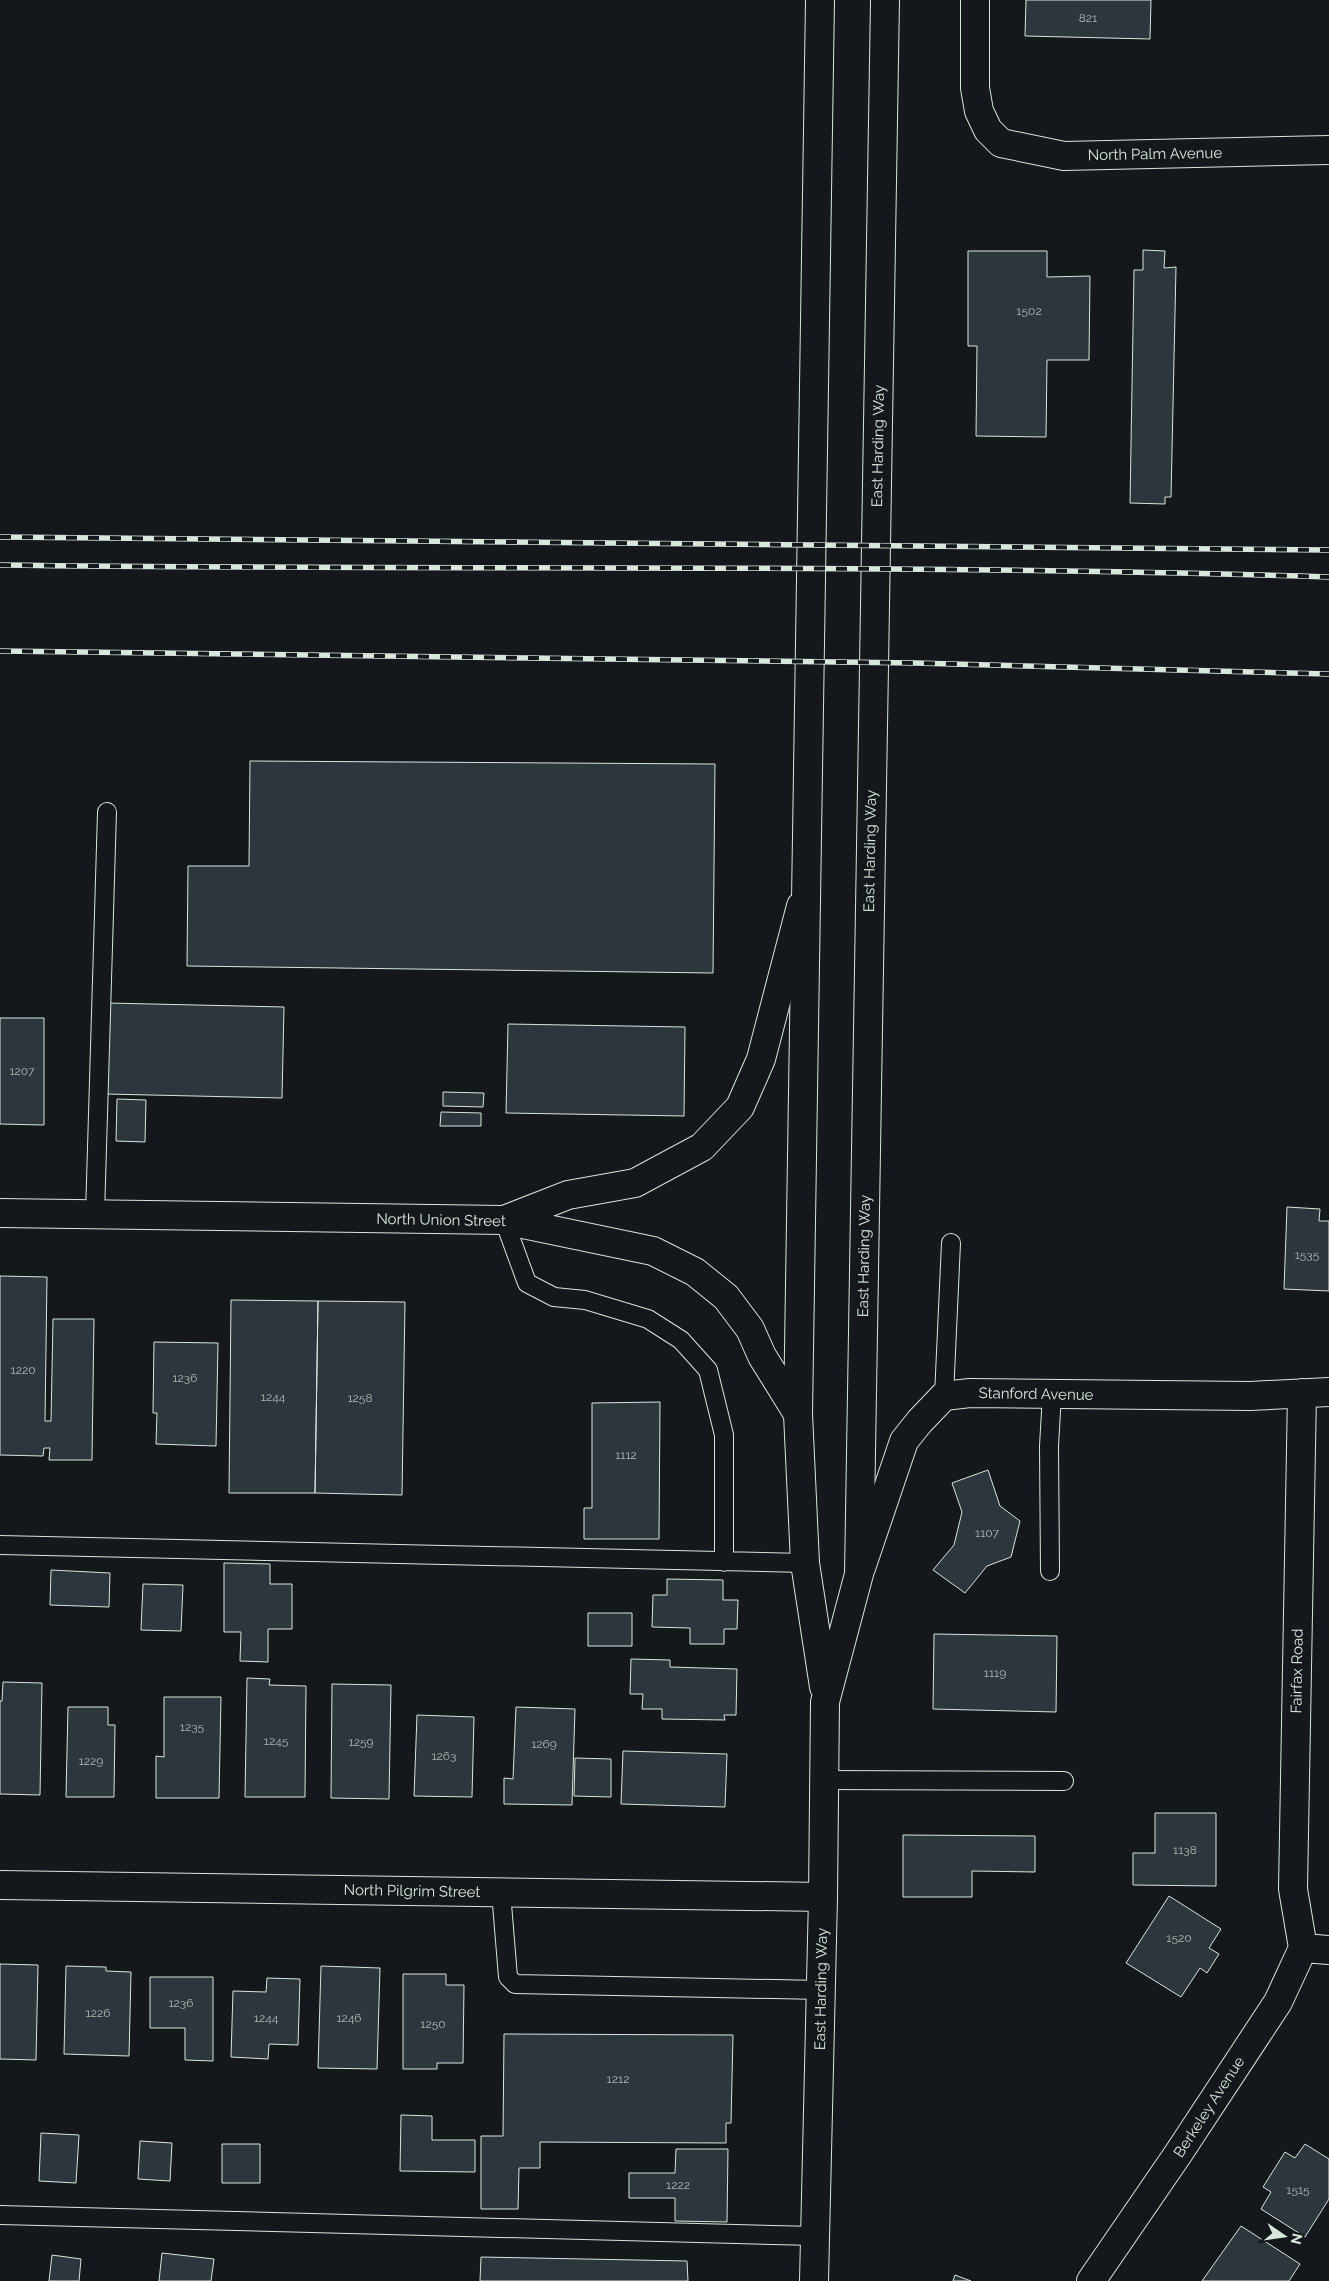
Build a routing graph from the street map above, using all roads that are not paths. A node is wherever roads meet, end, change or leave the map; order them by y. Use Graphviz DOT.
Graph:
graph roads {
  1 [pos="820,0"];
  2 [pos="886,0"];
  3 [pos="975,0"];
  4 [pos="1329,150"];
  5 [pos="107,812"];
  6 [pos="807,881"];
  7 [pos="0,1213"];
  8 [pos="95,1215"];
  9 [pos="504,1220"];
  10 [pos="951,1243"];
  11 [pos="1329,1392"];
  12 [pos="1302,1393"];
  13 [pos="1052,1394"];
  14 [pos="944,1396"];
  15 [pos="798,1414"];
  16 [pos="0,1545"];
  17 [pos="724,1562"];
  18 [pos="805,1563"];
  19 [pos="1050,1571"];
  20 [pos="859,1574"];
  21 [pos="825,1697"];
  22 [pos="824,1780"];
  23 [pos="1064,1781"];
  24 [pos="0,1885"];
  25 [pos="502,1892"];
  26 [pos="823,1897"];
  27 [pos="1316,1949"];
  28 [pos="821,1990"];
  29 [pos="0,2215"];
  30 [pos="815,2236"];
  31 [pos="814,2281"];
  32 [pos="1091,2281"];
  1 -- 6 [label="street, East Harding Way"];
  2 -- 20 [label="street, East Harding Way"];
  3 -- 4 [label="street, North Palm Avenue"];
  5 -- 8 [label="lane"];
  6 -- 9 [label="street"];
  6 -- 15 [label="street, East Harding Way"];
  7 -- 8 [label="street, North Union Street"];
  8 -- 9 [label="street, North Union Street"];
  9 -- 15 [label="street, North Union Street"];
  9 -- 17 [label="lane"];
  10 -- 14 [label="lane"];
  11 -- 12 [label="street, Stanford Avenue"];
  12 -- 13 [label="street, Stanford Avenue"];
  12 -- 27 [label="street, Fairfax Road"];
  13 -- 14 [label="street, Stanford Avenue"];
  13 -- 19 [label="lane"];
  14 -- 20 [label="street"];
  15 -- 18 [label="street, East Harding Way"];
  16 -- 17 [label="lane"];
  17 -- 18 [label="lane"];
  18 -- 21 [label="street, East Harding Way"];
  20 -- 21 [label="street, East Harding Way"];
  21 -- 22 [label="street, East Harding Way"];
  22 -- 23 [label="lane"];
  22 -- 26 [label="street, East Harding Way"];
  24 -- 25 [label="street, North Pilgrim Street"];
  25 -- 26 [label="street, North Pilgrim Street"];
  25 -- 28 [label="lane"];
  26 -- 28 [label="street, East Harding Way"];
  27 -- 32 [label="street, Berkeley Avenue"];
  28 -- 30 [label="street, East Harding Way"];
  29 -- 30 [label="lane"];
  30 -- 31 [label="street, East Harding Way"];
}
